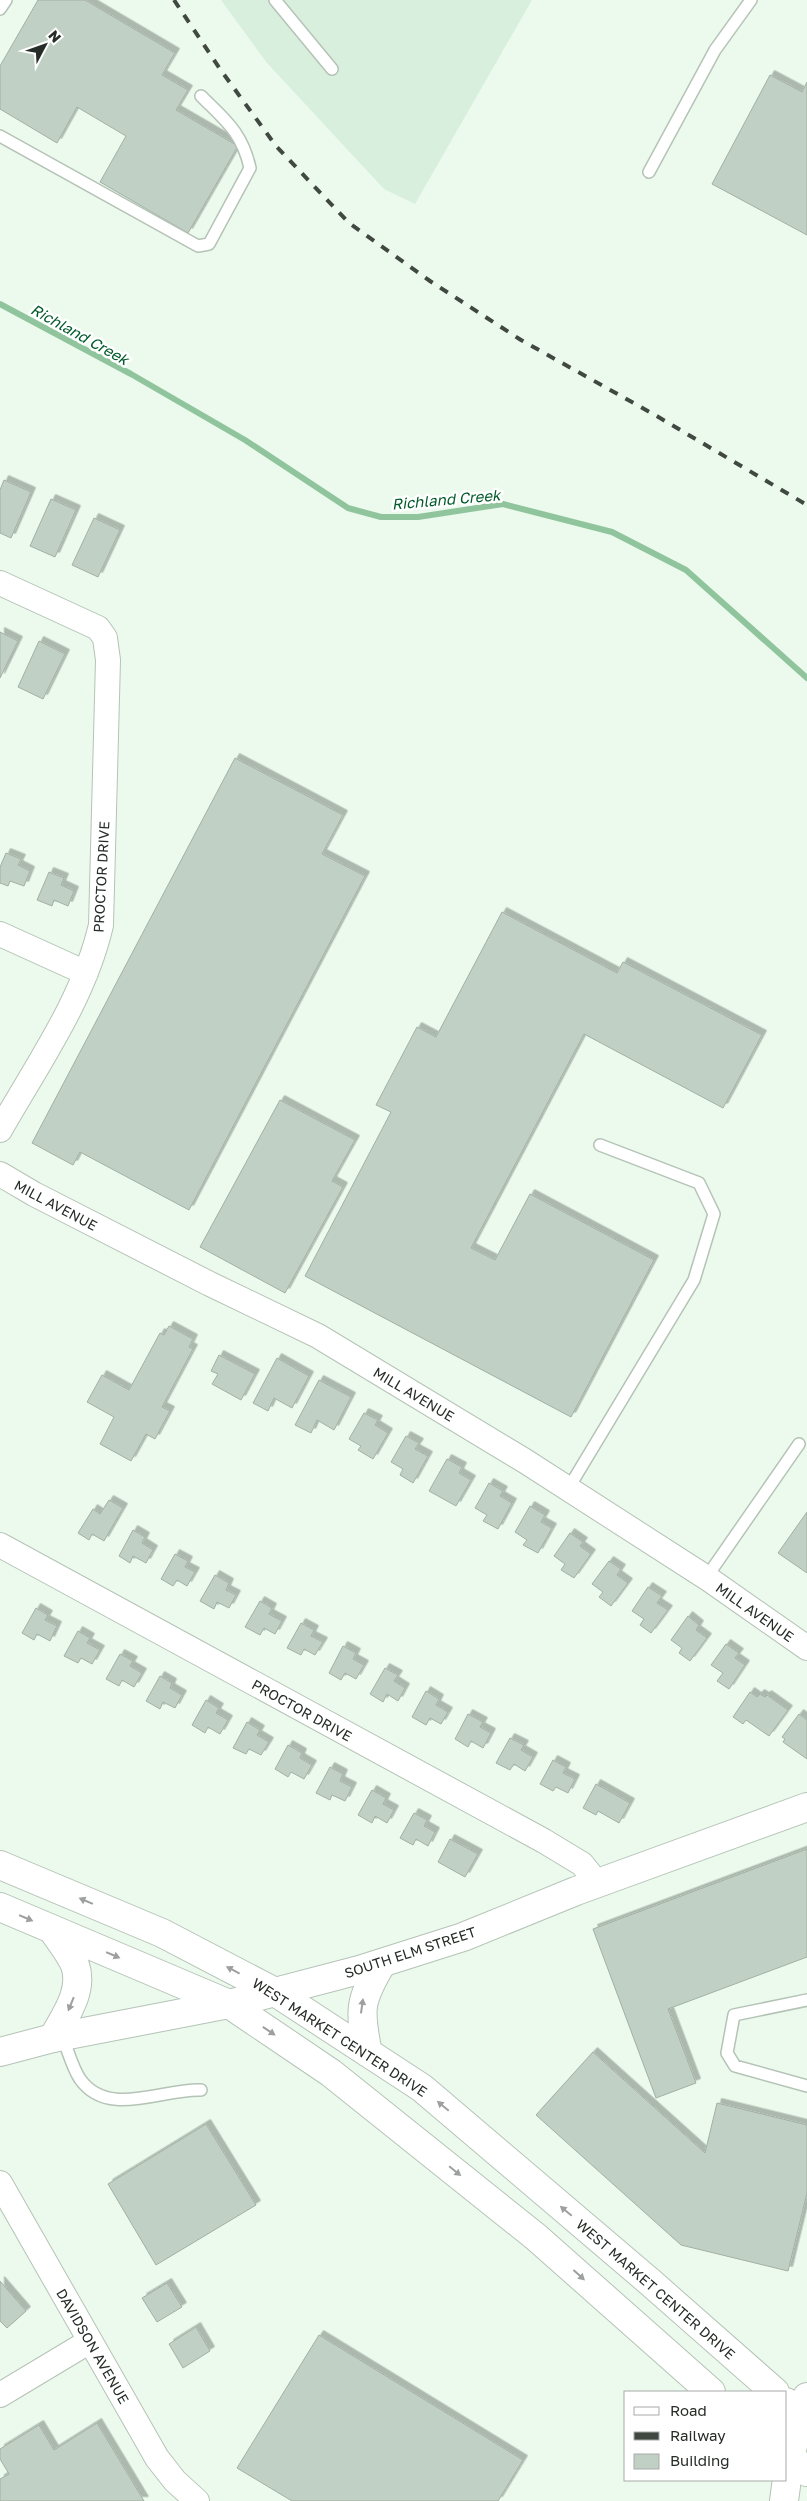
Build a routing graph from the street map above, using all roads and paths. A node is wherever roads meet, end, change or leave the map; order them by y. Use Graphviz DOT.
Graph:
graph roads {
  1 [pos="6,0"];
  2 [pos="276,0"];
  3 [pos="752,0"];
  4 [pos="0,9"];
  5 [pos="332,69"];
  6 [pos="201,96"];
  7 [pos="0,136"];
  8 [pos="649,172"];
  9 [pos="0,583"];
  10 [pos="0,934"];
  11 [pos="86,973"];
  12 [pos="0,1130"];
  13 [pos="600,1145"];
  14 [pos="0,1174"];
  15 [pos="799,1444"];
  16 [pos="568,1488"];
  17 [pos="0,1545"];
  18 [pos="706,1578"];
  19 [pos="807,1648"];
  20 [pos="807,1807"];
  21 [pos="0,1866"];
  22 [pos="598,1884"];
  23 [pos="0,1907"];
  24 [pos="52,1929"];
  25 [pos="382,1963"];
  26 [pos="275,1992"];
  27 [pos="807,2000"];
  28 [pos="228,2004"];
  29 [pos="58,2037"];
  30 [pos="0,2052"];
  31 [pos="368,2053"];
  32 [pos="807,2086"];
  33 [pos="201,2090"];
  34 [pos="0,2184"];
  35 [pos="90,2341"];
  36 [pos="710,2391"];
  37 [pos="774,2391"];
  38 [pos="0,2395"];
  39 [pos="800,2408"];
  40 [pos="794,2460"];
  41 [pos="197,2501"];
  42 [pos="784,2501"];
  1 -- 4 [label="lane"];
  2 -- 5 [label="lane"];
  3 -- 8 [label="lane"];
  6 -- 7 [label="lane"];
  9 -- 11 [label="street, PROCTOR DRIVE"];
  10 -- 11 [label="street"];
  11 -- 12 [label="street, PROCTOR DRIVE"];
  13 -- 16 [label="lane"];
  14 -- 16 [label="street, MILL AVENUE"];
  15 -- 18 [label="lane"];
  16 -- 18 [label="street, MILL AVENUE"];
  17 -- 22 [label="street, PROCTOR DRIVE"];
  18 -- 19 [label="street, MILL AVENUE"];
  20 -- 22 [label="main road, SOUTH ELM STREET"];
  26 -- 21 [label="main road, WEST MARKET CENTER DRIVE, one-way"];
  22 -- 25 [label="main road, SOUTH ELM STREET"];
  23 -- 24 [label="main road, one-way"];
  24 -- 28 [label="main road, one-way"];
  24 -- 29 [label="main road, one-way"];
  25 -- 26 [label="main road, SOUTH ELM STREET"];
  31 -- 25 [label="main road, one-way"];
  26 -- 28 [label="main road, SOUTH ELM STREET"];
  26 -- 31 [label="main road, WEST MARKET CENTER DRIVE"];
  27 -- 32 [label="lane"];
  28 -- 29 [label="main road, SOUTH ELM STREET"];
  28 -- 36 [label="main road, one-way"];
  29 -- 30 [label="main road, SOUTH ELM STREET"];
  29 -- 33 [label="lane"];
  37 -- 31 [label="main road, WEST MARKET CENTER DRIVE, one-way"];
  34 -- 35 [label="street, DAVIDSON AVENUE"];
  35 -- 38 [label="street"];
  35 -- 41 [label="street, DAVIDSON AVENUE"];
  39 -- 40 [label="main road"];
  40 -- 42 [label="main road"];
}
